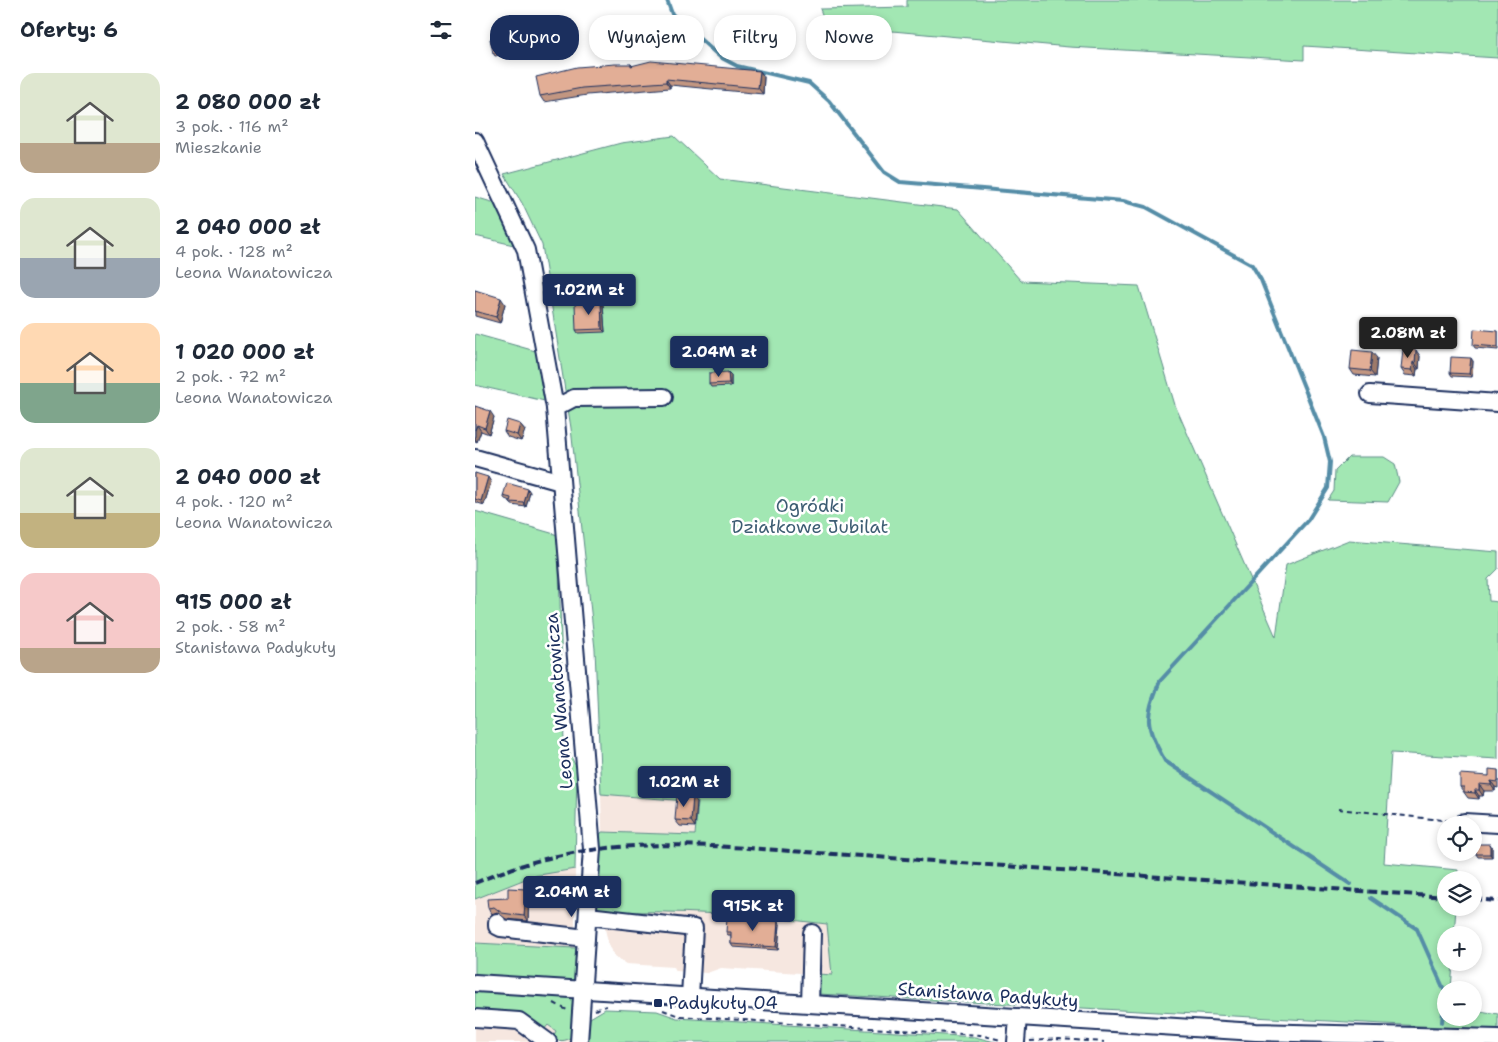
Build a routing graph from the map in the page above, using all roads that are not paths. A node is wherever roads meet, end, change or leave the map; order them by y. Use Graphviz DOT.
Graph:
graph roads {
  1 [pos="475,141"];
  2 [pos="1370,394"];
  3 [pos="664,397"];
  4 [pos="1498,403"];
  5 [pos="555,408"];
  6 [pos="475,458"];
  7 [pos="561,482"];
  8 [pos="1482,823"];
  9 [pos="1498,824"];
  10 [pos="588,916"];
  11 [pos="497,922"];
  12 [pos="812,934"];
  13 [pos="586,938"];
  14 [pos="475,983"];
  15 [pos="581,990"];
  16 [pos="691,996"];
  17 [pos="810,1004"];
  18 [pos="1018,1017"];
  19 [pos="475,1018"];
  20 [pos="1498,1038"];
  21 [pos="548,1042"];
  22 [pos="579,1042"];
  23 [pos="1016,1042"];
  1 -- 5 [label="street, Leona Wanatowicza"];
  2 -- 4 [label="street"];
  3 -- 5 [label="street"];
  5 -- 7 [label="street, Leona Wanatowicza"];
  6 -- 7 [label="street"];
  7 -- 10 [label="street, Leona Wanatowicza"];
  8 -- 9 [label="street"];
  10 -- 13 [label="street, Leona Wanatowicza"];
  10 -- 16 [label="street"];
  11 -- 13 [label="street"];
  12 -- 17 [label="street"];
  13 -- 15 [label="street, Leona Wanatowicza"];
  14 -- 15 [label="street, Stanisława Padykuły"];
  15 -- 16 [label="street, Stanisława Padykuły"];
  15 -- 22 [label="street, Leona Wanatowicza"];
  16 -- 17 [label="street, Stanisława Padykuły"];
  17 -- 18 [label="street, Stanisława Padykuły"];
  18 -- 20 [label="street, Stanisława Padykuły"];
  18 -- 23 [label="street"];
  19 -- 21 [label="street"];
}
